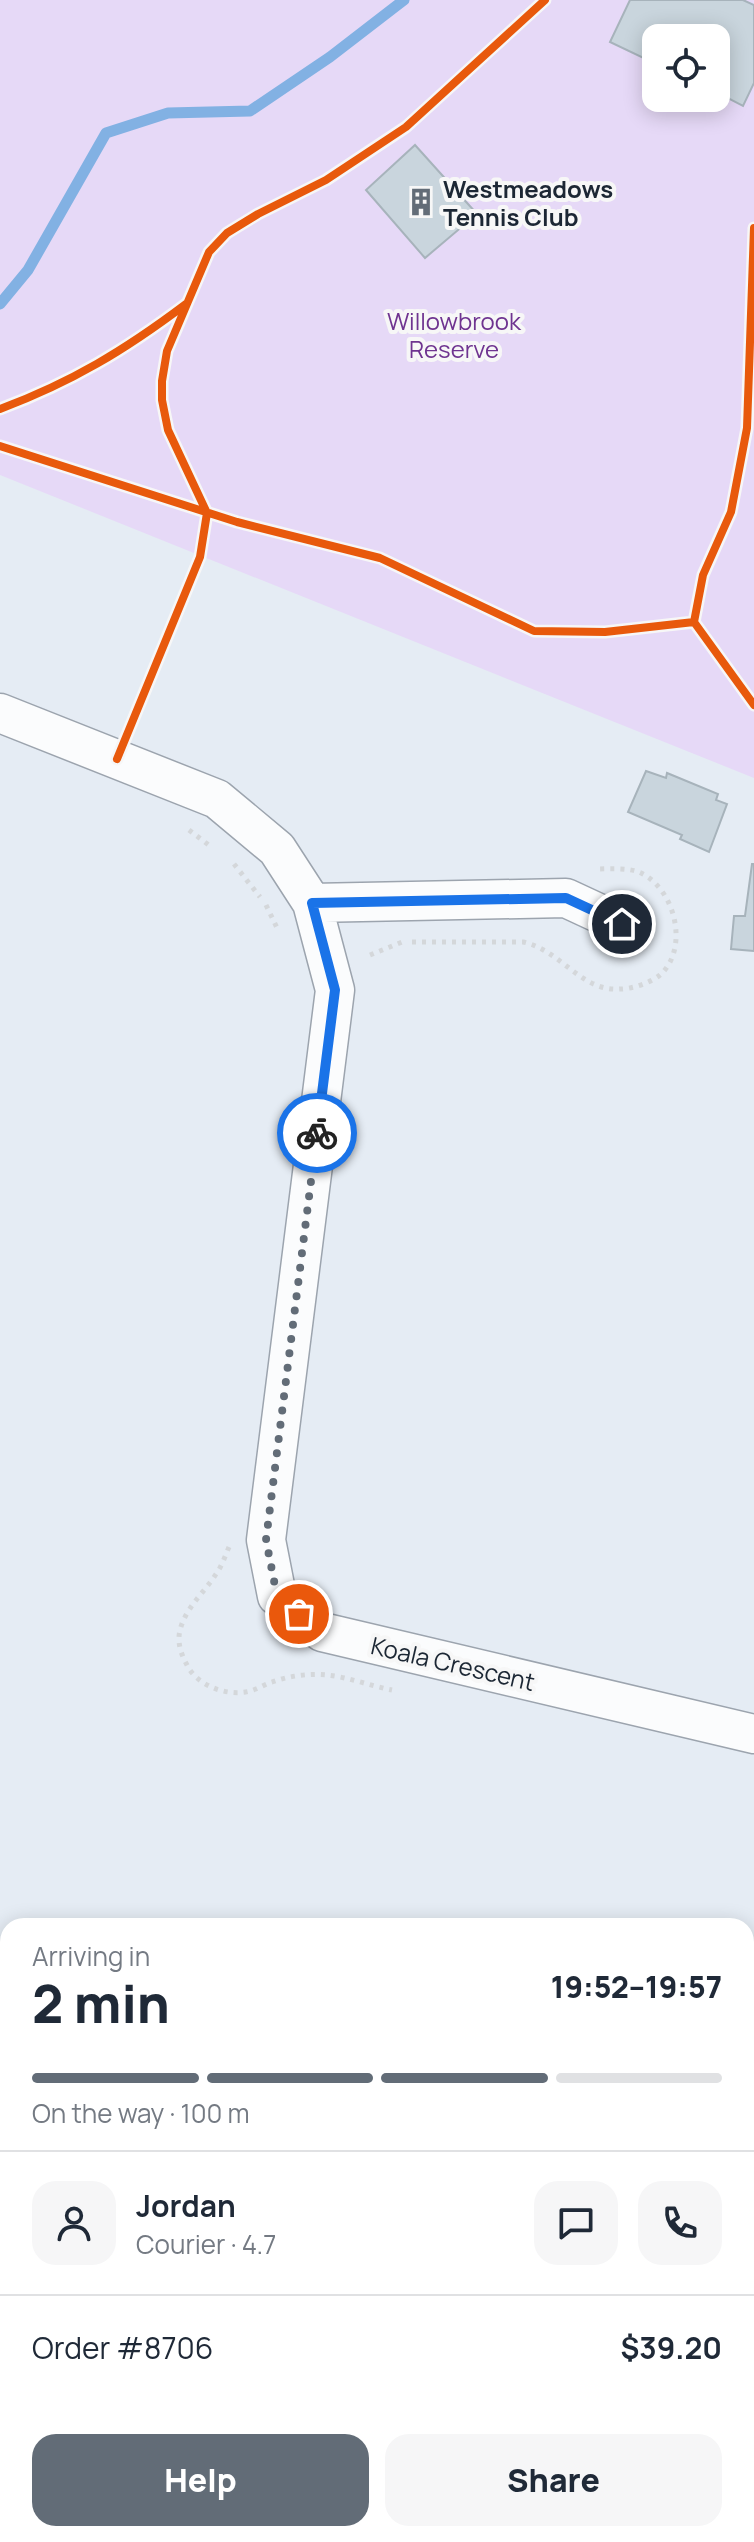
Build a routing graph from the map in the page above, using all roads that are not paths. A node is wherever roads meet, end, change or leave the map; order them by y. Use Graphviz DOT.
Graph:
graph roads {
  1 [pos="0,713"];
  2 [pos="323,903"];
  3 [pos="622,924"];
  4 [pos="754,1734"];
  1 -- 2 [label="street, Koala Crescent"];
  2 -- 3 [label="street"];
  2 -- 4 [label="street, Koala Crescent"];
}
